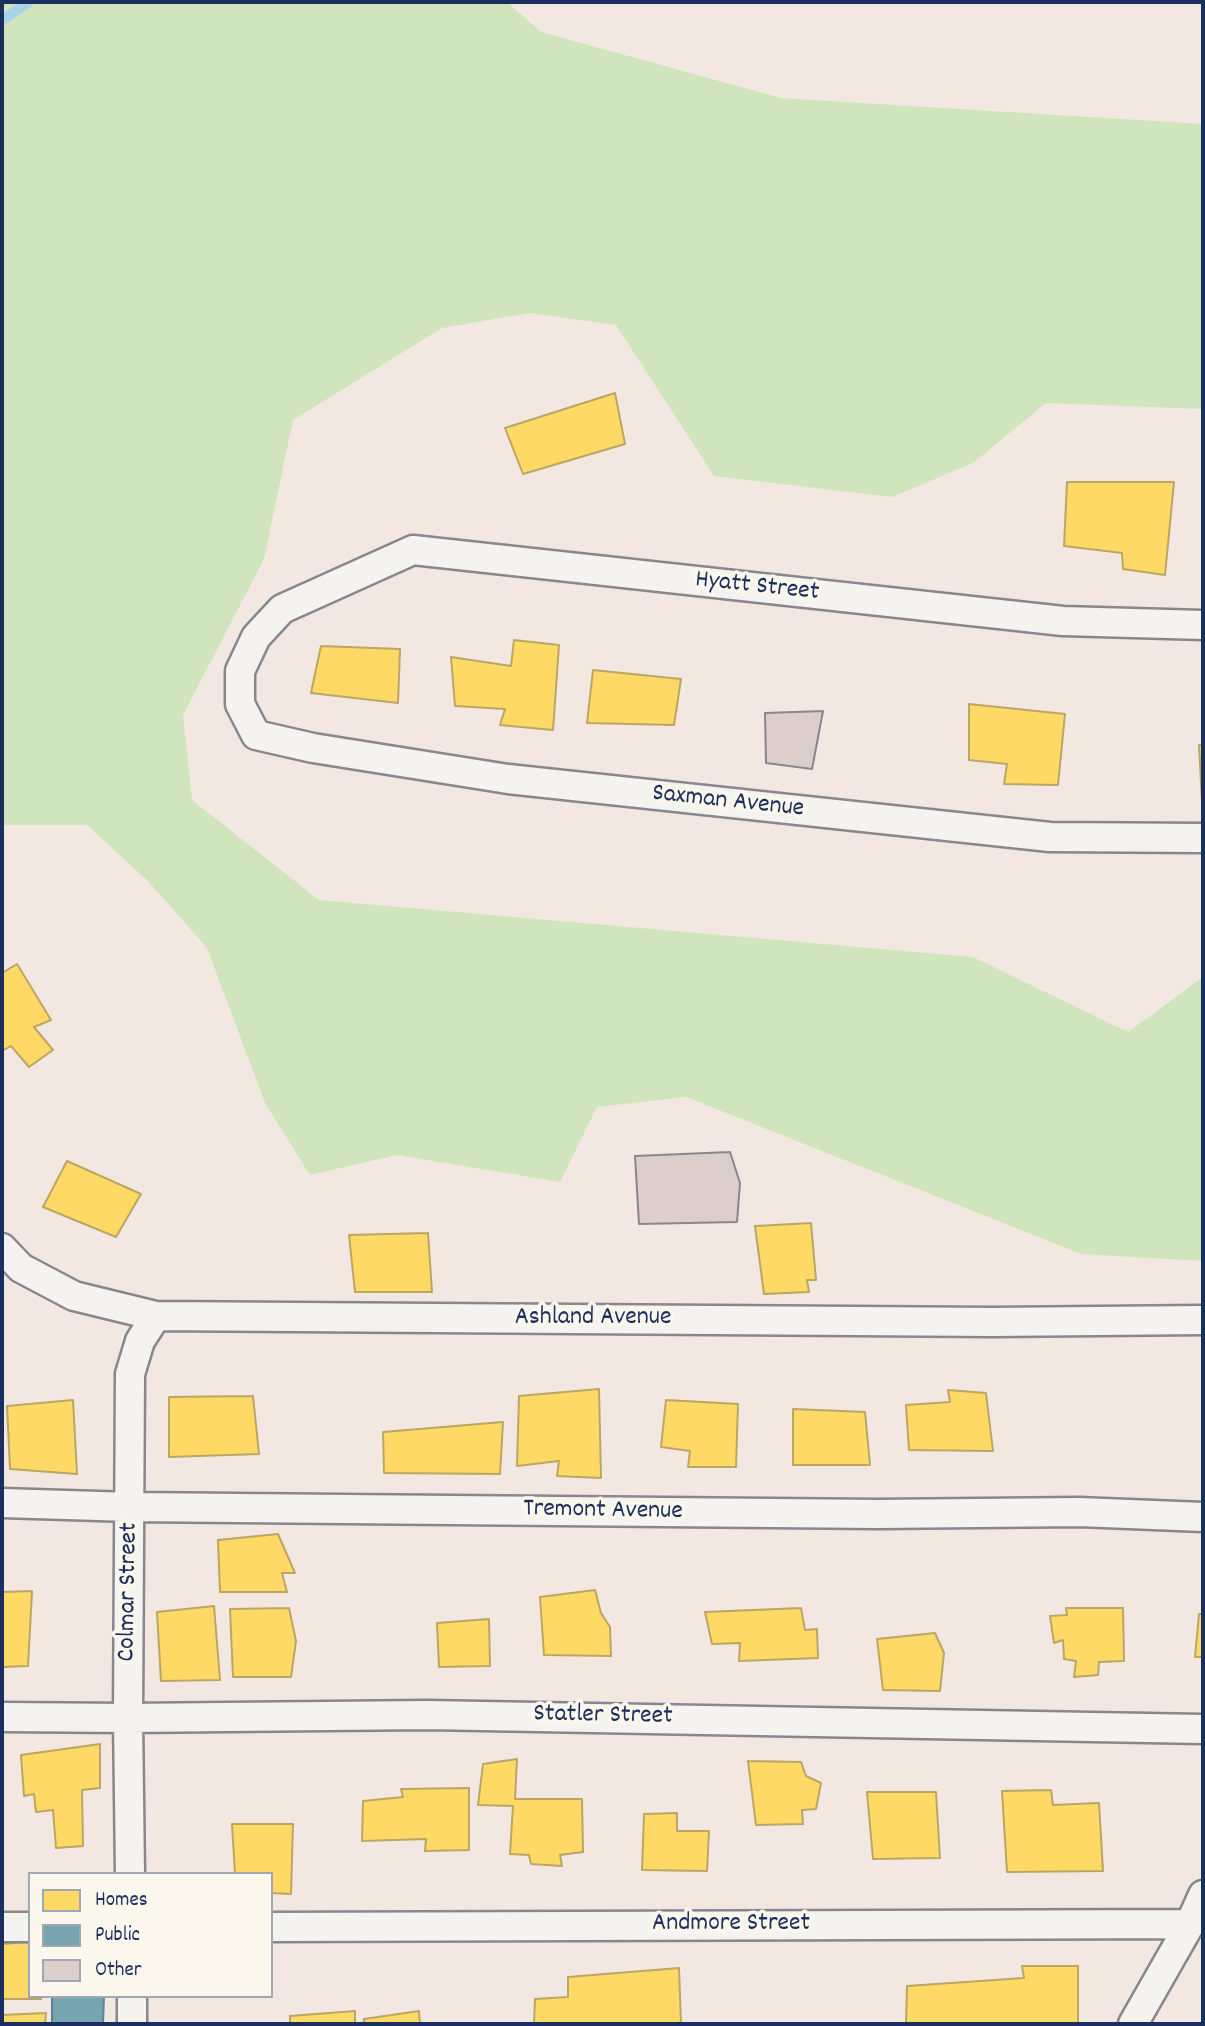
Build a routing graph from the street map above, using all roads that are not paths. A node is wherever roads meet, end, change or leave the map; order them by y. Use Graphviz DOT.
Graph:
graph roads {
  1 [pos="1203,625"];
  2 [pos="256,735"];
  3 [pos="1203,838"];
  4 [pos="2,1248"];
  5 [pos="156,1316"];
  6 [pos="1203,1320"];
  7 [pos="2,1503"];
  8 [pos="131,1507"];
  9 [pos="1203,1517"];
  10 [pos="2,1717"];
  11 [pos="128,1718"];
  12 [pos="1203,1730"];
  13 [pos="130,1872"];
  14 [pos="1203,1895"];
  15 [pos="1190,1924"];
  16 [pos="2,1927"];
  17 [pos="28,1927"];
  18 [pos="273,1927"];
  19 [pos="132,1998"];
  20 [pos="132,2024"];
  21 [pos="1133,2024"];
  1 -- 2 [label="street, Hyatt Street"];
  2 -- 3 [label="street, Saxman Avenue"];
  4 -- 5 [label="street, Ashland Avenue"];
  5 -- 6 [label="street, Ashland Avenue"];
  5 -- 8 [label="street, Colmar Street"];
  7 -- 8 [label="street, Tremont Avenue"];
  8 -- 9 [label="street, Tremont Avenue"];
  8 -- 11 [label="street, Colmar Street"];
  10 -- 11 [label="street, Statler Street"];
  11 -- 12 [label="street, Statler Street"];
  11 -- 13 [label="street, Colmar Street"];
  14 -- 15 [label="street"];
  15 -- 18 [label="street, Andmore Street"];
  15 -- 21 [label="street"];
  16 -- 17 [label="street"];
  19 -- 20 [label="street"];
}
